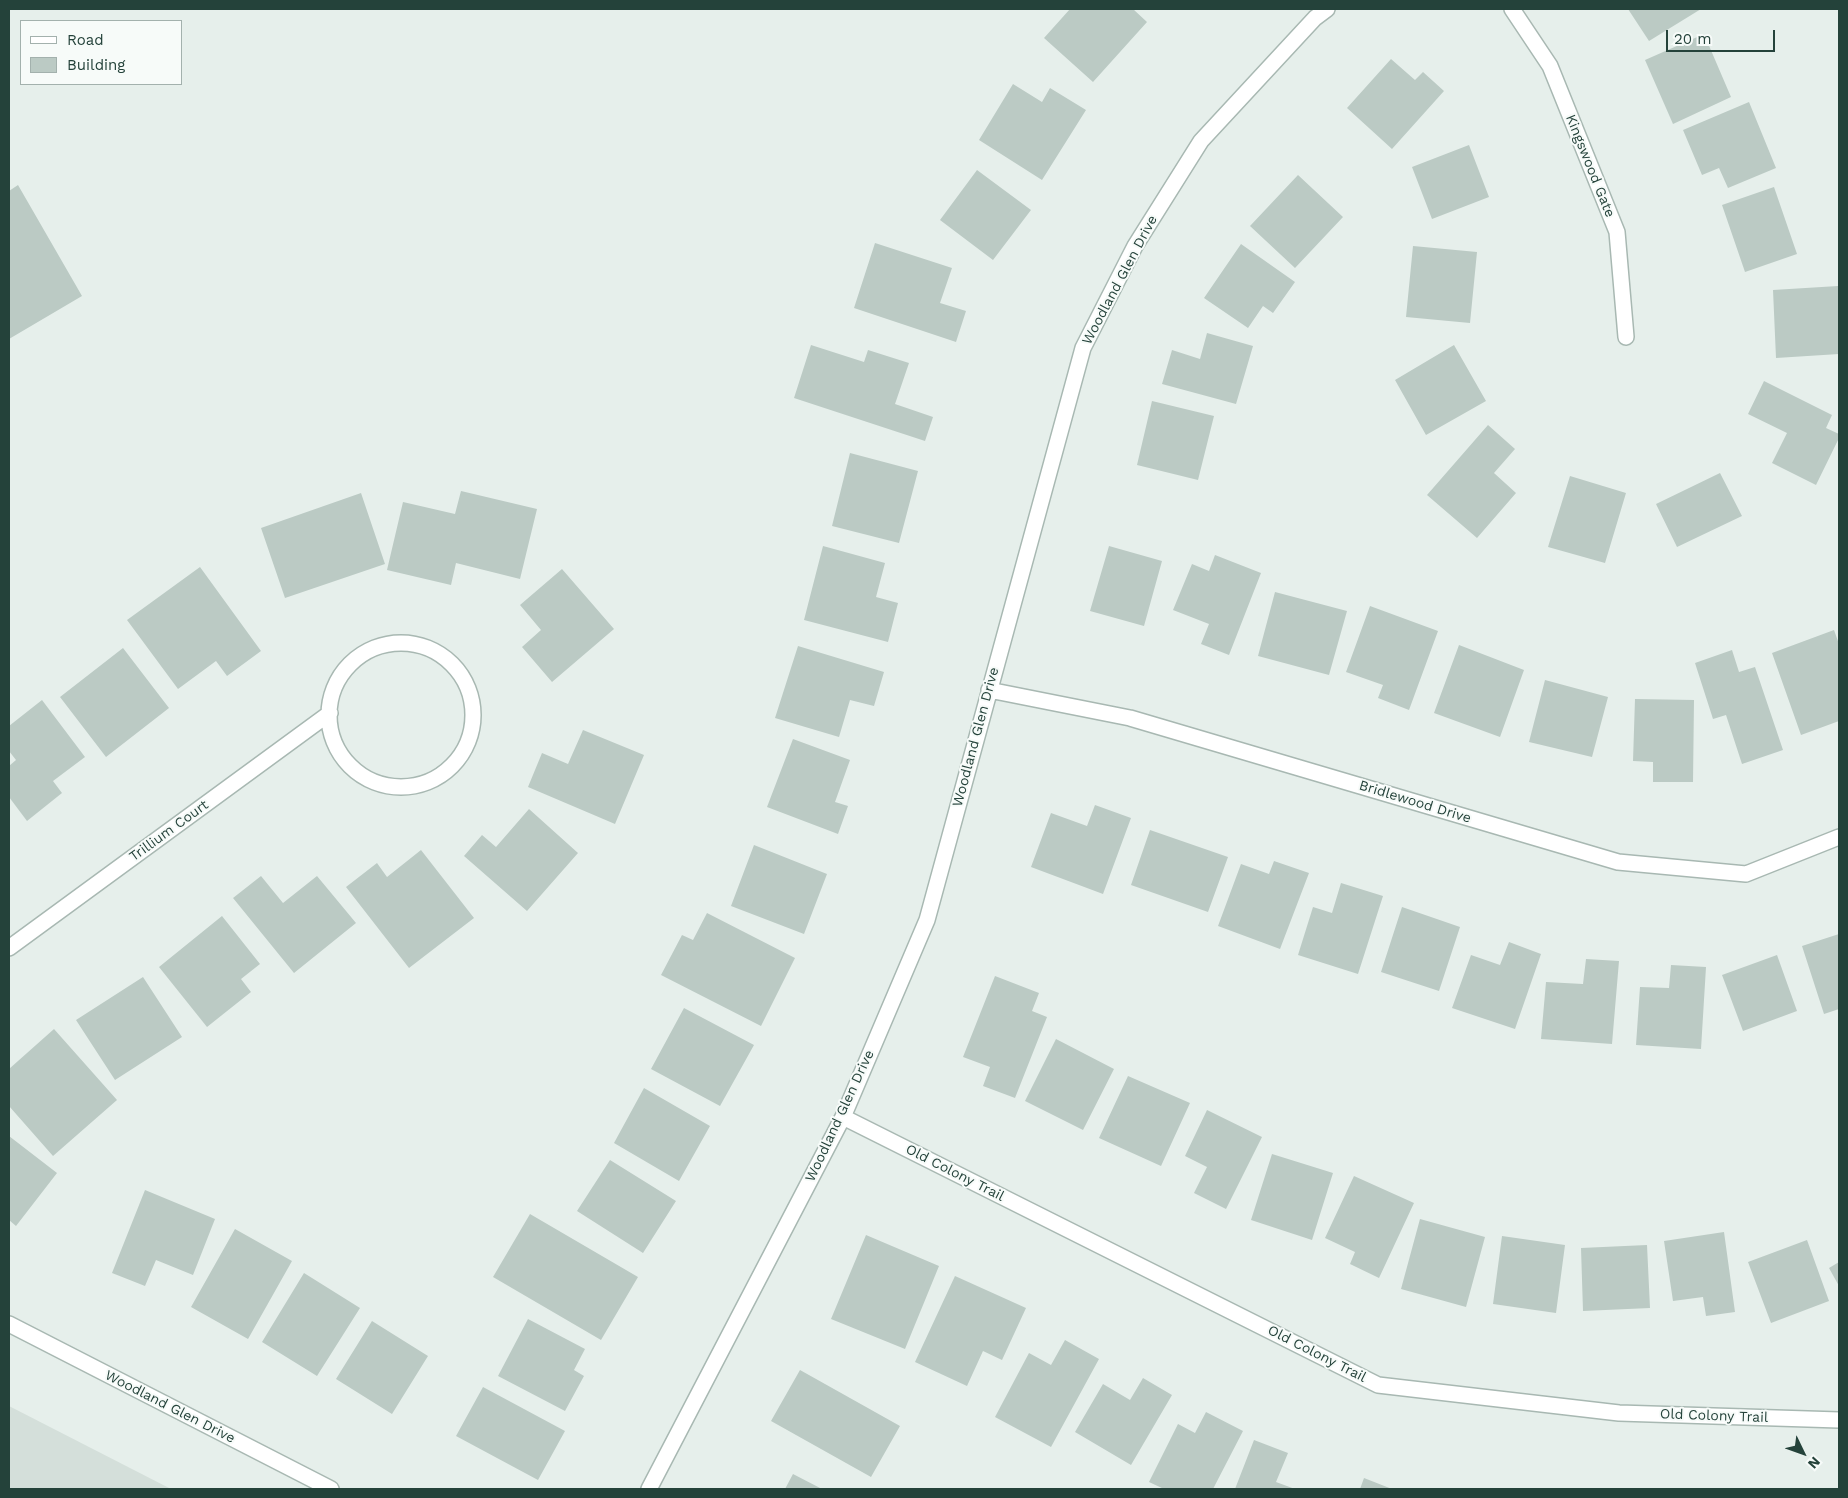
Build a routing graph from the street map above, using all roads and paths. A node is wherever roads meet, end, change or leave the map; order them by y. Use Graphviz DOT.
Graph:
graph roads {
  1 [pos="1327,9"];
  2 [pos="1512,9"];
  3 [pos="1626,337"];
  4 [pos="989,690"];
  5 [pos="330,713"];
  6 [pos="1839,837"];
  7 [pos="9,948"];
  8 [pos="843,1117"];
  9 [pos="9,1324"];
  10 [pos="1839,1420"];
  11 [pos="331,1489"];
  12 [pos="649,1489"];
  1 -- 4 [label="street, Woodland Glen Drive"];
  2 -- 3 [label="street, Kingswood Gate"];
  4 -- 6 [label="street, Bridlewood Drive"];
  4 -- 8 [label="street, Woodland Glen Drive"];
  5 -- 5 [label="street"];
  5 -- 7 [label="street, Trillium Court"];
  8 -- 10 [label="street, Old Colony Trail"];
  8 -- 12 [label="street, Woodland Glen Drive"];
  9 -- 11 [label="street, Woodland Glen Drive"];
}
